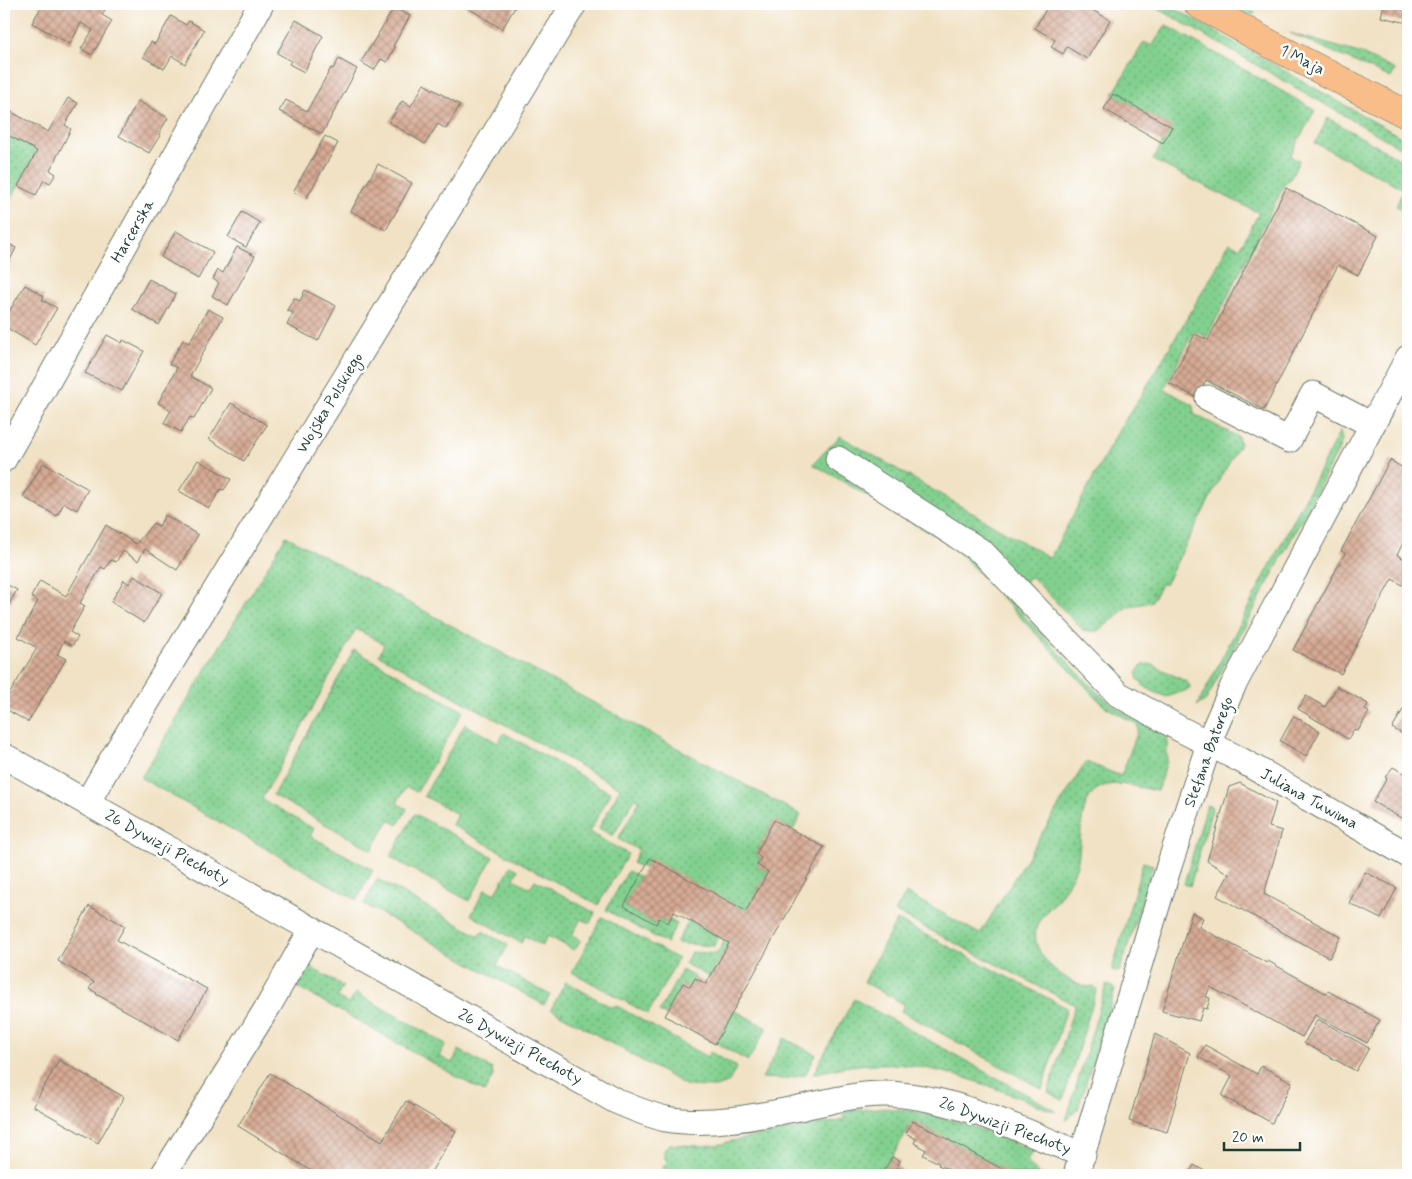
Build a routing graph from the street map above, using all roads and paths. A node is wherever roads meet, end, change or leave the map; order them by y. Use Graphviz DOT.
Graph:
graph roads {
  1 [pos="261,4"];
  2 [pos="574,4"];
  3 [pos="1198,4"];
  4 [pos="1408,115"];
  5 [pos="1408,358"];
  6 [pos="1208,398"];
  7 [pos="1372,425"];
  8 [pos="4,459"];
  9 [pos="838,459"];
  10 [pos="1209,743"];
  11 [pos="4,756"];
  12 [pos="87,803"];
  13 [pos="1408,855"];
  14 [pos="312,929"];
  15 [pos="1079,1165"];
  16 [pos="163,1175"];
  1 -- 8 [label="street, Harcerska"];
  2 -- 12 [label="street, Wojska Polskiego"];
  3 -- 4 [label="main road, 1 Maja"];
  5 -- 7 [label="street, Stefana Batorego"];
  6 -- 7 [label="street"];
  7 -- 10 [label="street, Stefana Batorego"];
  9 -- 10 [label="street, Juliana Tuwima"];
  10 -- 13 [label="street, Juliana Tuwima"];
  10 -- 15 [label="street, Stefana Batorego"];
  11 -- 12 [label="street, 26 Dywizji Piechoty"];
  12 -- 14 [label="street, 26 Dywizji Piechoty"];
  14 -- 15 [label="street, 26 Dywizji Piechoty"];
  14 -- 16 [label="street"];
}
